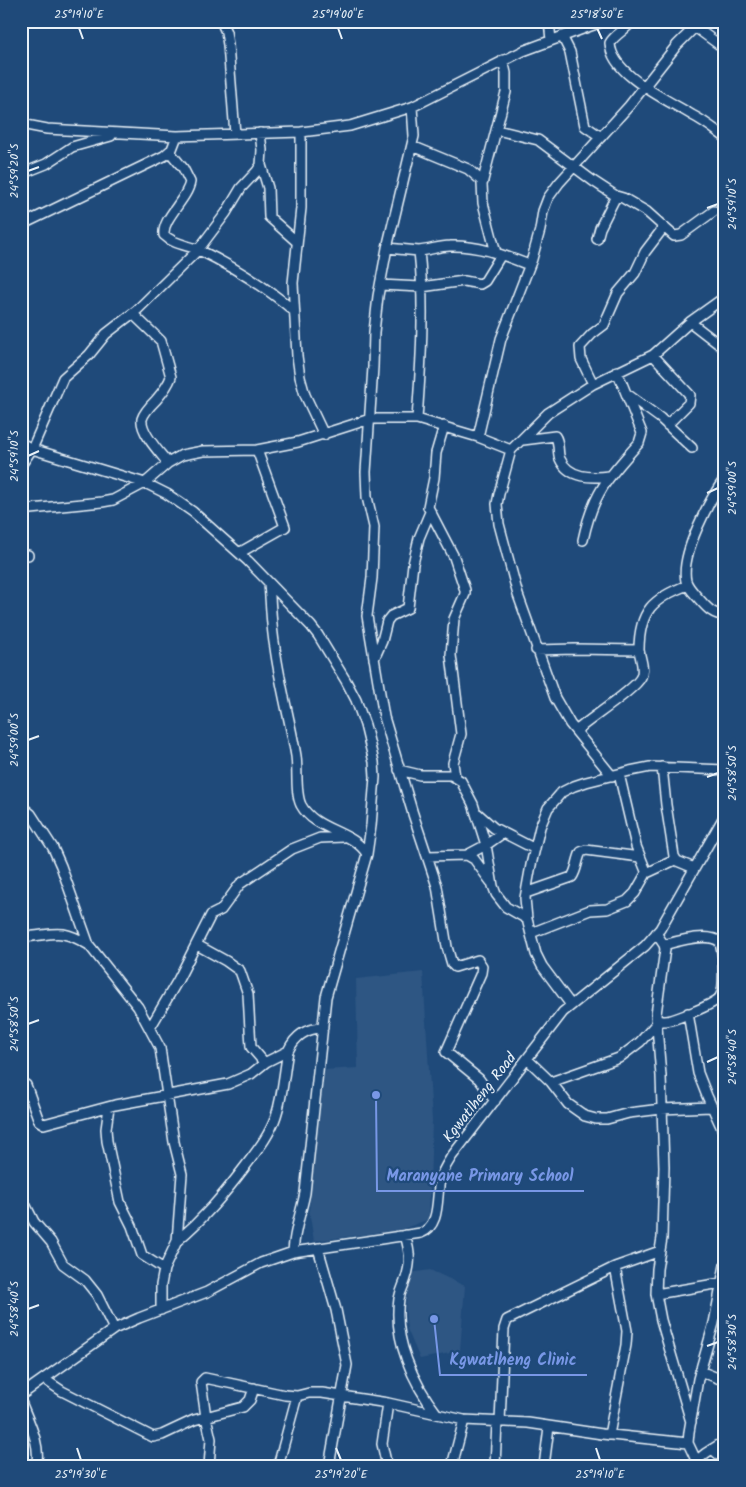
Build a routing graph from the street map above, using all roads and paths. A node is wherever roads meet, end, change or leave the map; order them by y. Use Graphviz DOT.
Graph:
graph roads {
  1 [pos="221,21"];
  2 [pos="550,21"];
  3 [pos="604,21"];
  4 [pos="632,21"];
  5 [pos="698,24"];
  6 [pos="562,36"];
  7 [pos="551,40"];
  8 [pos="725,49"];
  9 [pos="503,60"];
  10 [pos="644,86"];
  11 [pos="412,107"];
  12 [pos="21,124"];
  13 [pos="497,130"];
  14 [pos="301,132"];
  15 [pos="260,133"];
  16 [pos="131,134"];
  17 [pos="235,134"];
  18 [pos="177,136"];
  19 [pos="601,137"];
  20 [pos="725,137"];
  21 [pos="412,146"];
  22 [pos="170,152"];
  23 [pos="261,165"];
  24 [pos="574,168"];
  25 [pos="21,174"];
  26 [pos="483,182"];
  27 [pos="616,196"];
  28 [pos="714,211"];
  29 [pos="21,225"];
  30 [pos="664,227"];
  31 [pos="598,240"];
  32 [pos="297,242"];
  33 [pos="387,248"];
  34 [pos="198,250"];
  35 [pos="419,251"];
  36 [pos="498,254"];
  37 [pos="529,266"];
  38 [pos="380,285"];
  39 [pos="421,287"];
  40 [pos="725,297"];
  41 [pos="294,311"];
  42 [pos="133,314"];
  43 [pos="690,322"];
  44 [pos="725,349"];
  45 [pos="653,354"];
  46 [pos="617,371"];
  47 [pos="593,384"];
  48 [pos="627,394"];
  49 [pos="370,419"];
  50 [pos="417,419"];
  51 [pos="667,425"];
  52 [pos="444,426"];
  53 [pos="324,435"];
  54 [pos="478,437"];
  55 [pos="523,440"];
  56 [pos="21,443"];
  57 [pos="692,448"];
  58 [pos="32,449"];
  59 [pos="257,450"];
  60 [pos="511,450"];
  61 [pos="168,463"];
  62 [pos="21,466"];
  63 [pos="609,476"];
  64 [pos="725,478"];
  65 [pos="145,484"];
  66 [pos="21,510"];
  67 [pos="430,512"];
  68 [pos="583,540"];
  69 [pos="239,553"];
  70 [pos="269,584"];
  71 [pos="688,585"];
  72 [pos="725,616"];
  73 [pos="536,650"];
  74 [pos="640,650"];
  75 [pos="374,660"];
  76 [pos="576,731"];
  77 [pos="662,767"];
  78 [pos="400,770"];
  79 [pos="725,770"];
  80 [pos="616,775"];
  81 [pos="455,777"];
  82 [pos="21,806"];
  83 [pos="475,812"];
  84 [pos="725,816"];
  85 [pos="503,833"];
  86 [pos="347,837"];
  87 [pos="486,845"];
  88 [pos="535,849"];
  89 [pos="367,854"];
  90 [pos="467,855"];
  91 [pos="427,856"];
  92 [pos="640,857"];
  93 [pos="675,860"];
  94 [pos="694,868"];
  95 [pos="647,872"];
  96 [pos="493,886"];
  97 [pos="526,893"];
  98 [pos="527,919"];
  99 [pos="531,933"];
  100 [pos="656,933"];
  101 [pos="21,935"];
  102 [pos="90,945"];
  103 [pos="197,945"];
  104 [pos="664,945"];
  105 [pos="724,958"];
  106 [pos="719,998"];
  107 [pos="571,1005"];
  108 [pos="725,1008"];
  109 [pos="688,1013"];
  110 [pos="656,1022"];
  111 [pos="150,1028"];
  112 [pos="324,1028"];
  113 [pos="288,1051"];
  114 [pos="527,1059"];
  115 [pos="266,1062"];
  116 [pos="551,1082"];
  117 [pos="26,1084"];
  118 [pos="167,1094"];
  119 [pos="495,1101"];
  120 [pos="109,1107"];
  121 [pos="711,1107"];
  122 [pos="662,1109"];
  123 [pos="725,1135"];
  124 [pos="21,1196"];
  125 [pos="405,1235"];
  126 [pos="177,1241"];
  127 [pos="318,1248"];
  128 [pos="660,1251"];
  129 [pos="293,1252"];
  130 [pos="615,1267"];
  131 [pos="164,1269"];
  132 [pos="724,1270"];
  133 [pos="720,1282"];
  134 [pos="656,1294"];
  135 [pos="161,1310"];
  136 [pos="114,1330"];
  137 [pos="700,1371"];
  138 [pos="44,1379"];
  139 [pos="725,1381"];
  140 [pos="254,1388"];
  141 [pos="21,1395"];
  142 [pos="297,1396"];
  143 [pos="342,1396"];
  144 [pos="21,1402"];
  145 [pos="388,1403"];
  146 [pos="437,1414"];
  147 [pos="206,1417"];
  148 [pos="464,1420"];
  149 [pos="498,1422"];
  150 [pos="691,1422"];
  151 [pos="548,1427"];
  152 [pos="609,1435"];
  153 [pos="725,1442"];
  154 [pos="688,1443"];
  155 [pos="712,1449"];
  156 [pos="725,1460"];
  157 [pos="693,1463"];
  158 [pos="36,1466"];
  159 [pos="209,1466"];
  160 [pos="278,1466"];
  161 [pos="329,1466"];
  162 [pos="387,1466"];
  163 [pos="452,1466"];
  164 [pos="495,1466"];
  165 [pos="544,1466"];
  1 -- 17 [label="street"];
  2 -- 7 [label="street"];
  3 -- 6 [label="street"];
  4 -- 10 [label="street"];
  5 -- 8 [label="street"];
  5 -- 10 [label="street"];
  6 -- 7 [label="street"];
  6 -- 19 [label="street"];
  7 -- 9 [label="street"];
  9 -- 11 [label="street"];
  9 -- 13 [label="street"];
  10 -- 19 [label="street"];
  10 -- 20 [label="street"];
  11 -- 14 [label="street"];
  11 -- 21 [label="street"];
  12 -- 16 [label="street"];
  13 -- 24 [label="street"];
  13 -- 26 [label="street"];
  14 -- 15 [label="street"];
  14 -- 32 [label="street"];
  15 -- 17 [label="street"];
  15 -- 23 [label="street"];
  16 -- 18 [label="street"];
  16 -- 25 [label="street"];
  17 -- 18 [label="street"];
  18 -- 22 [label="street"];
  19 -- 24 [label="street"];
  21 -- 26 [label="street"];
  21 -- 33 [label="street"];
  22 -- 29 [label="street"];
  22 -- 34 [label="street"];
  23 -- 32 [label="street"];
  23 -- 34 [label="street"];
  24 -- 27 [label="street"];
  24 -- 37 [label="street"];
  26 -- 36 [label="street"];
  27 -- 30 [label="street"];
  27 -- 31 [label="street"];
  28 -- 30 [label="street"];
  30 -- 47 [label="street"];
  32 -- 41 [label="street"];
  33 -- 35 [label="street"];
  33 -- 38 [label="street"];
  34 -- 41 [label="street"];
  34 -- 42 [label="street"];
  35 -- 36 [label="street"];
  35 -- 39 [label="street"];
  36 -- 37 [label="street"];
  36 -- 39 [label="street"];
  37 -- 54 [label="street"];
  38 -- 39 [label="street"];
  38 -- 49 [label="street"];
  39 -- 50 [label="street"];
  40 -- 43 [label="street"];
  41 -- 53 [label="street"];
  42 -- 58 [label="street"];
  42 -- 61 [label="street"];
  43 -- 44 [label="street"];
  43 -- 45 [label="street"];
  45 -- 46 [label="street"];
  45 -- 51 [label="street"];
  46 -- 47 [label="street"];
  46 -- 48 [label="street"];
  47 -- 55 [label="street"];
  48 -- 51 [label="street"];
  48 -- 63 [label="street"];
  49 -- 50 [label="street"];
  49 -- 53 [label="street"];
  49 -- 75 [label="street"];
  50 -- 52 [label="street"];
  51 -- 57 [label="street"];
  52 -- 54 [label="street"];
  52 -- 67 [label="street"];
  53 -- 59 [label="street"];
  54 -- 60 [label="street"];
  55 -- 60 [label="street"];
  55 -- 63 [label="street"];
  56 -- 58 [label="street"];
  58 -- 62 [label="street"];
  58 -- 65 [label="street"];
  59 -- 61 [label="street"];
  59 -- 69 [label="street"];
  60 -- 73 [label="street"];
  61 -- 65 [label="street"];
  63 -- 68 [label="street"];
  64 -- 71 [label="street"];
  65 -- 66 [label="street"];
  65 -- 69 [label="street"];
  67 -- 75 [label="street"];
  67 -- 81 [label="street"];
  69 -- 70 [label="street"];
  70 -- 86 [label="street"];
  70 -- 89 [label="street"];
  71 -- 72 [label="street"];
  71 -- 74 [label="street"];
  73 -- 74 [label="street"];
  73 -- 76 [label="street"];
  74 -- 76 [label="street"];
  75 -- 78 [label="street"];
  76 -- 80 [label="street"];
  77 -- 79 [label="street"];
  77 -- 80 [label="street"];
  77 -- 93 [label="street"];
  78 -- 81 [label="street"];
  78 -- 91 [label="street"];
  80 -- 88 [label="street"];
  80 -- 92 [label="street"];
  81 -- 83 [label="street"];
  82 -- 102 [label="street"];
  83 -- 85 [label="street"];
  83 -- 87 [label="street"];
  84 -- 94 [label="street, Kgwatlheng Road"];
  85 -- 87 [label="street"];
  85 -- 88 [label="street"];
  86 -- 89 [label="street"];
  86 -- 103 [label="street"];
  87 -- 90 [label="street"];
  87 -- 96 [label="street"];
  88 -- 97 [label="street"];
  89 -- 112 [label="street"];
  90 -- 91 [label="street"];
  90 -- 96 [label="street"];
  91 -- 119 [label="street"];
  92 -- 95 [label="street"];
  92 -- 97 [label="street"];
  93 -- 94 [label="street"];
  93 -- 95 [label="street"];
  94 -- 100 [label="street, Kgwatlheng Road"];
  95 -- 99 [label="street"];
  96 -- 98 [label="street"];
  97 -- 98 [label="street"];
  98 -- 99 [label="street"];
  99 -- 107 [label="street"];
  100 -- 104 [label="street"];
  100 -- 107 [label="street, Kgwatlheng Road"];
  101 -- 102 [label="street"];
  102 -- 111 [label="street"];
  103 -- 111 [label="street"];
  103 -- 115 [label="street"];
  104 -- 105 [label="street"];
  104 -- 110 [label="street"];
  105 -- 106 [label="street"];
  106 -- 108 [label="street"];
  106 -- 109 [label="street"];
  107 -- 114 [label="street, Kgwatlheng Road"];
  109 -- 110 [label="street"];
  109 -- 121 [label="street"];
  110 -- 116 [label="street"];
  110 -- 122 [label="street"];
  111 -- 118 [label="street"];
  112 -- 113 [label="street"];
  112 -- 129 [label="street"];
  113 -- 115 [label="street"];
  113 -- 126 [label="street"];
  114 -- 116 [label="street"];
  114 -- 119 [label="street, Kgwatlheng Road"];
  115 -- 118 [label="street"];
  116 -- 122 [label="street"];
  117 -- 120 [label="street"];
  118 -- 120 [label="street"];
  118 -- 126 [label="street"];
  119 -- 125 [label="street, Kgwatlheng Road"];
  120 -- 131 [label="street"];
  121 -- 122 [label="street"];
  121 -- 123 [label="street"];
  122 -- 128 [label="street"];
  124 -- 136 [label="street"];
  125 -- 127 [label="street, Kgwatlheng Road"];
  125 -- 146 [label="street"];
  126 -- 131 [label="street"];
  127 -- 129 [label="street, Kgwatlheng Road"];
  127 -- 143 [label="street"];
  128 -- 130 [label="street"];
  128 -- 134 [label="street"];
  129 -- 135 [label="street, Kgwatlheng Road"];
  130 -- 149 [label="street"];
  130 -- 152 [label="street"];
  131 -- 135 [label="street"];
  132 -- 133 [label="street"];
  133 -- 134 [label="street"];
  133 -- 137 [label="street"];
  134 -- 150 [label="street"];
  135 -- 136 [label="street, Kgwatlheng Road"];
  136 -- 138 [label="street, Kgwatlheng Road"];
  137 -- 139 [label="street"];
  137 -- 150 [label="street"];
  138 -- 141 [label="street, Kgwatlheng Road"];
  138 -- 147 [label="street"];
  140 -- 142 [label="street"];
  140 -- 147 [label="street"];
  140 -- 147 [label="street"];
  142 -- 143 [label="street"];
  142 -- 160 [label="street"];
  143 -- 145 [label="street"];
  143 -- 161 [label="street"];
  144 -- 158 [label="street"];
  145 -- 146 [label="street"];
  145 -- 162 [label="street"];
  146 -- 148 [label="street"];
  147 -- 159 [label="street"];
  148 -- 149 [label="street"];
  148 -- 163 [label="street"];
  149 -- 151 [label="street"];
  149 -- 164 [label="street"];
  150 -- 154 [label="street"];
  151 -- 152 [label="street"];
  151 -- 165 [label="street"];
  152 -- 154 [label="street"];
  153 -- 155 [label="street"];
  154 -- 157 [label="street"];
  155 -- 156 [label="street"];
  155 -- 157 [label="street"];
}
